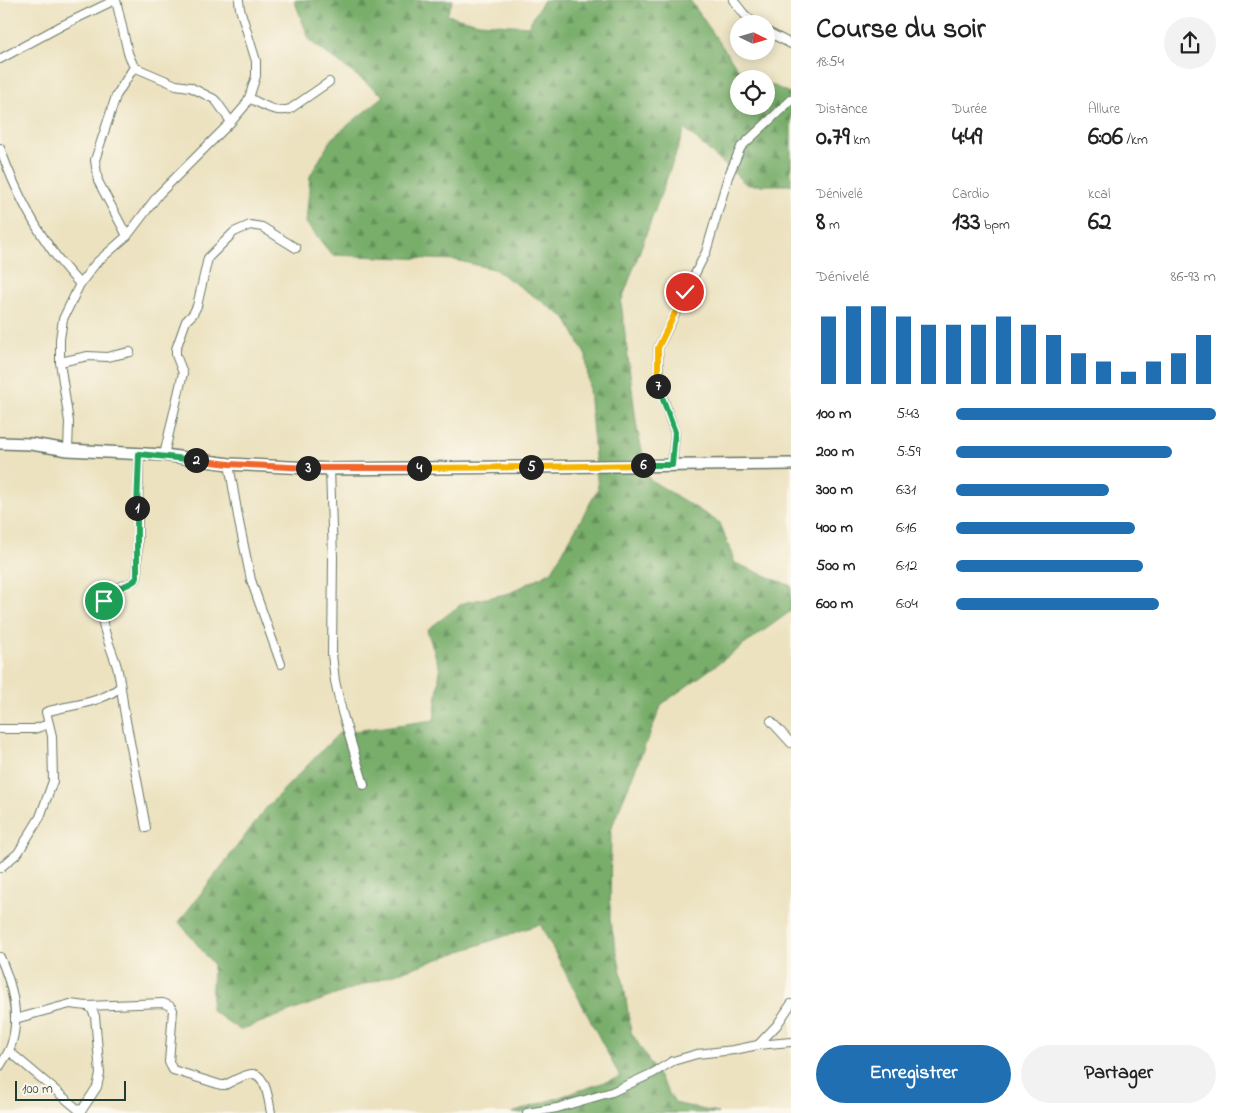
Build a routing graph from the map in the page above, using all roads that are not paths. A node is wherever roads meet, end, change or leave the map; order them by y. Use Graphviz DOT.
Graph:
graph roads {
  1 [pos="116,0"];
  2 [pos="239,0"];
  3 [pos="733,0"];
  4 [pos="745,15"];
  5 [pos="775,36"];
  6 [pos="791,44"];
  7 [pos="0,60"];
  8 [pos="134,67"];
  9 [pos="329,82"];
  10 [pos="250,98"];
  11 [pos="791,100"];
  12 [pos="231,122"];
  13 [pos="0,148"];
  14 [pos="126,236"];
  15 [pos="296,248"];
  16 [pos="80,284"];
  17 [pos="130,352"];
  18 [pos="60,362"];
  19 [pos="0,443"];
  20 [pos="68,450"];
  21 [pos="139,454"];
  22 [pos="164,455"];
  23 [pos="229,464"];
  24 [pos="791,464"];
  25 [pos="672,465"];
  26 [pos="330,470"];
  27 [pos="281,664"];
  28 [pos="120,687"];
  29 [pos="771,720"];
  30 [pos="49,724"];
  31 [pos="0,729"];
  32 [pos="791,743"];
  33 [pos="364,785"];
  34 [pos="146,828"];
  35 [pos="0,868"];
  36 [pos="0,957"];
  37 [pos="791,1004"];
  38 [pos="87,1006"];
  39 [pos="15,1019"];
  40 [pos="791,1042"];
  41 [pos="758,1045"];
  42 [pos="9,1051"];
  43 [pos="0,1066"];
  44 [pos="80,1112"];
  45 [pos="271,1113"];
  46 [pos="527,1113"];
  1 -- 7 [label="street"];
  1 -- 8 [label="street"];
  2 -- 10 [label="street"];
  3 -- 4 [label="street"];
  5 -- 6 [label="street"];
  8 -- 12 [label="street"];
  8 -- 14 [label="street"];
  9 -- 10 [label="street"];
  10 -- 12 [label="street"];
  11 -- 25 [label="street"];
  12 -- 14 [label="street"];
  13 -- 16 [label="street"];
  14 -- 16 [label="street"];
  15 -- 22 [label="street"];
  16 -- 18 [label="street"];
  17 -- 18 [label="street"];
  18 -- 20 [label="street"];
  19 -- 20 [label="main road"];
  20 -- 21 [label="main road"];
  21 -- 22 [label="main road"];
  21 -- 28 [label="street"];
  22 -- 23 [label="main road"];
  23 -- 26 [label="main road"];
  23 -- 27 [label="street"];
  24 -- 25 [label="main road"];
  25 -- 26 [label="main road"];
  26 -- 33 [label="street"];
  28 -- 30 [label="street"];
  28 -- 34 [label="street"];
  29 -- 32 [label="street"];
  30 -- 31 [label="street"];
  30 -- 35 [label="street"];
  36 -- 39 [label="street"];
  37 -- 41 [label="street"];
  38 -- 39 [label="street"];
  38 -- 44 [label="street"];
  38 -- 45 [label="street"];
  39 -- 42 [label="street"];
  40 -- 41 [label="street"];
  41 -- 46 [label="street"];
  42 -- 43 [label="street"];
  42 -- 44 [label="street"];
}
